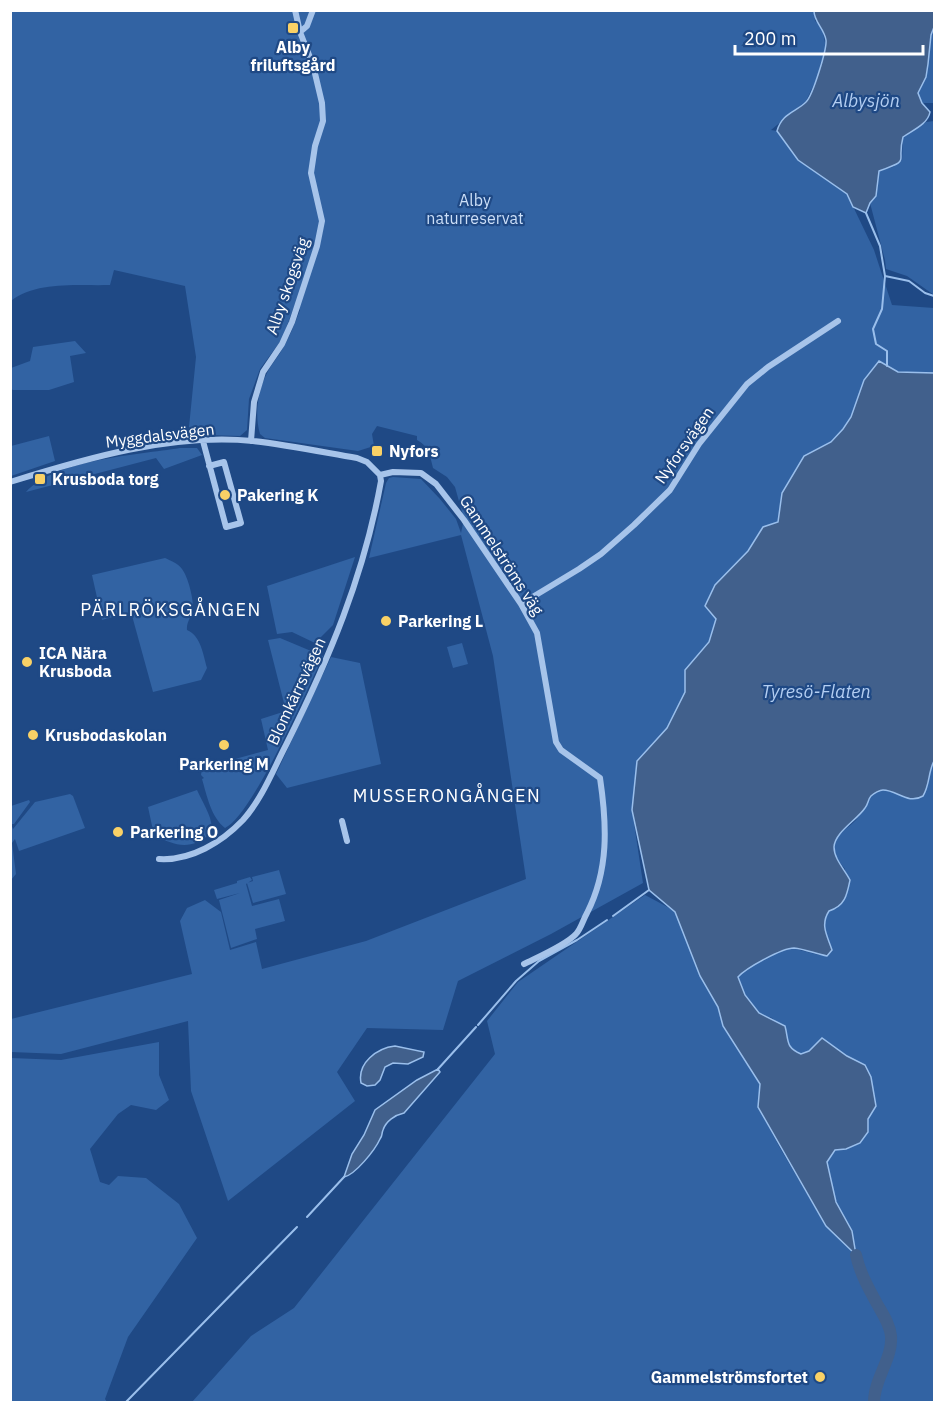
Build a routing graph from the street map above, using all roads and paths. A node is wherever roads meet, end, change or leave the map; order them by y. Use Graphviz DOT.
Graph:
graph roads {
  1 [pos="295,10"];
  2 [pos="313,10"];
  3 [pos="300,32"];
  4 [pos="838,321"];
  5 [pos="202,441"];
  6 [pos="251,441"];
  7 [pos="209,466"];
  8 [pos="380,476"];
  9 [pos="10,482"];
  10 [pos="521,604"];
  11 [pos="342,821"];
  12 [pos="347,841"];
  13 [pos="159,859"];
  14 [pos="524,964"];
  1 -- 3 [label="street, Alby skogsväg"];
  2 -- 3 [label="street"];
  3 -- 6 [label="street, Alby skogsväg"];
  4 -- 10 [label="street, Nyforsvägen"];
  5 -- 6 [label="street, Myggdalsvägen"];
  5 -- 7 [label="street"];
  5 -- 9 [label="street, Myggdalsvägen"];
  6 -- 8 [label="street, Myggdalsvägen"];
  7 -- 7 [label="street"];
  8 -- 10 [label="street, Gammelströms väg"];
  8 -- 13 [label="street, Blomkärrsvägen"];
  10 -- 14 [label="street, Gammelströms väg"];
  11 -- 12 [label="street"];
}
